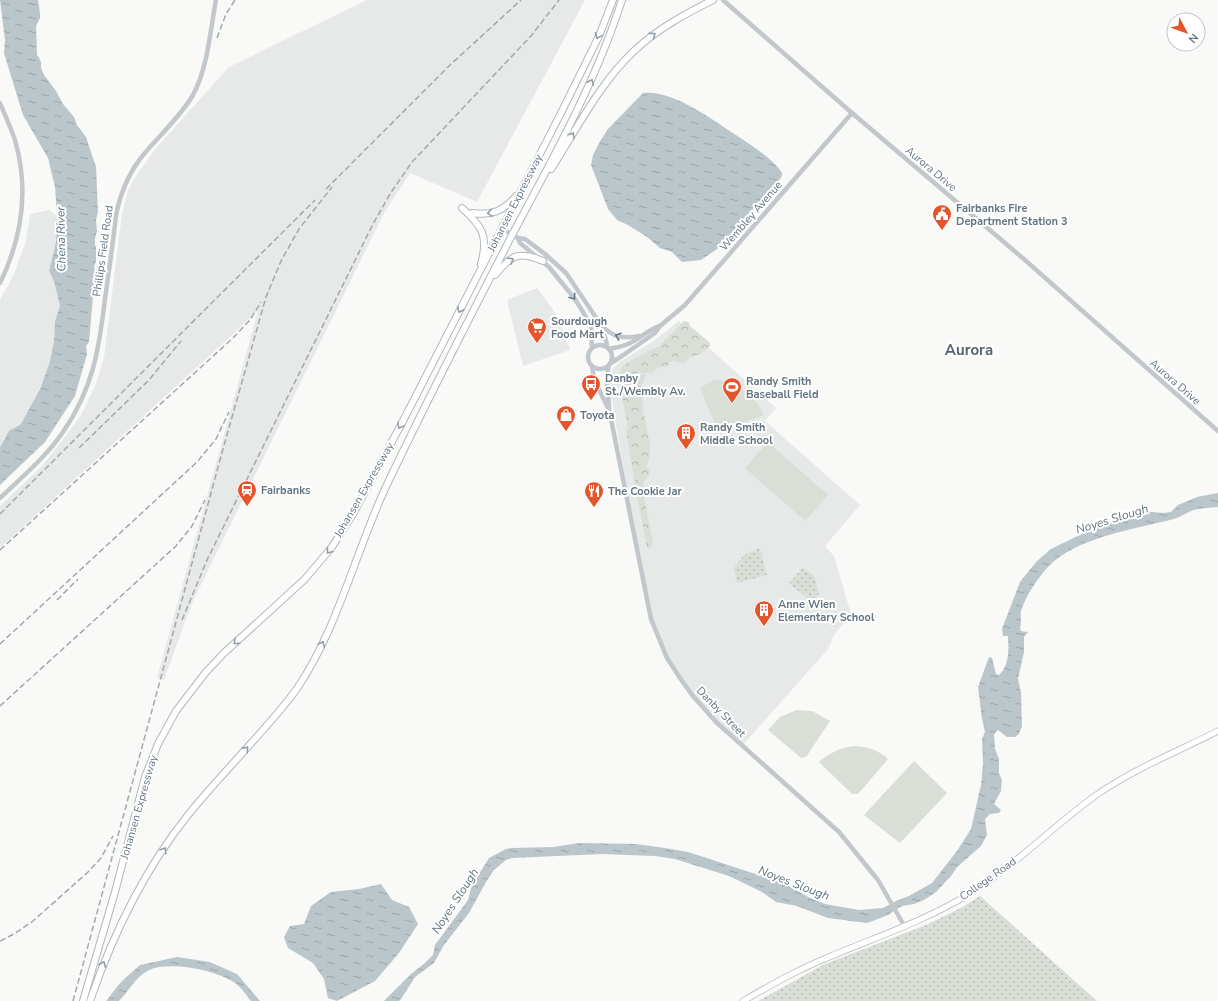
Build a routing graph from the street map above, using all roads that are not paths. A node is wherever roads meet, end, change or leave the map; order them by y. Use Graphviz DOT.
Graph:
graph roads {
  1 [pos="216,0"];
  2 [pos="613,0"];
  3 [pos="622,0"];
  4 [pos="713,0"];
  5 [pos="723,0"];
  6 [pos="0,103"];
  7 [pos="852,113"];
  8 [pos="524,186"];
  9 [pos="530,204"];
  10 [pos="462,208"];
  11 [pos="472,213"];
  12 [pos="502,229"];
  13 [pos="515,237"];
  14 [pos="543,261"];
  15 [pos="478,276"];
  16 [pos="0,283"];
  17 [pos="487,285"];
  18 [pos="599,322"];
  19 [pos="660,326"];
  20 [pos="641,336"];
  21 [pos="592,348"];
  22 [pos="608,348"];
  23 [pos="610,364"];
  24 [pos="592,366"];
  25 [pos="609,410"];
  26 [pos="1218,431"];
  27 [pos="0,498"];
  28 [pos="1218,731"];
  29 [pos="905,927"];
  30 [pos="83,1001"];
  31 [pos="90,1001"];
  32 [pos="743,1001"];
  1 -- 27 [label="street, Phillips Field Road"];
  2 -- 8 [label="highway, Johansen Expressway, one-way"];
  9 -- 3 [label="highway, Johansen Expressway, one-way"];
  9 -- 4 [label="highway, one-way"];
  5 -- 7 [label="street, Aurora Drive"];
  6 -- 16 [label="street"];
  7 -- 19 [label="street, Wembley Avenue"];
  7 -- 26 [label="street, Aurora Drive"];
  8 -- 11 [label="highway, one-way"];
  8 -- 12 [label="highway, Johansen Expressway"];
  9 -- 13 [label="highway, Johansen Expressway"];
  10 -- 15 [label="highway"];
  12 -- 13 [label="street"];
  12 -- 15 [label="highway, Johansen Expressway"];
  13 -- 14 [label="street"];
  13 -- 17 [label="highway, Johansen Expressway"];
  13 -- 18 [label="street"];
  17 -- 14 [label="highway, one-way"];
  14 -- 21 [label="street, one-way"];
  15 -- 30 [label="highway, Johansen Expressway, one-way"];
  31 -- 17 [label="highway, Johansen Expressway, one-way"];
  20 -- 18 [label="street, one-way"];
  18 -- 22 [label="street"];
  19 -- 20 [label="street, Wembley Avenue"];
  19 -- 23 [label="street, Wembley Avenue"];
  20 -- 22 [label="street, Wembley Avenue"];
  21 -- 22 [label="street"];
  21 -- 24 [label="street"];
  22 -- 23 [label="street"];
  23 -- 24 [label="street"];
  23 -- 25 [label="street, Danby Street"];
  24 -- 25 [label="street, Danby Street"];
  25 -- 29 [label="street, Danby Street"];
  28 -- 29 [label="main road, College Road"];
  29 -- 32 [label="main road, College Road"];
}
